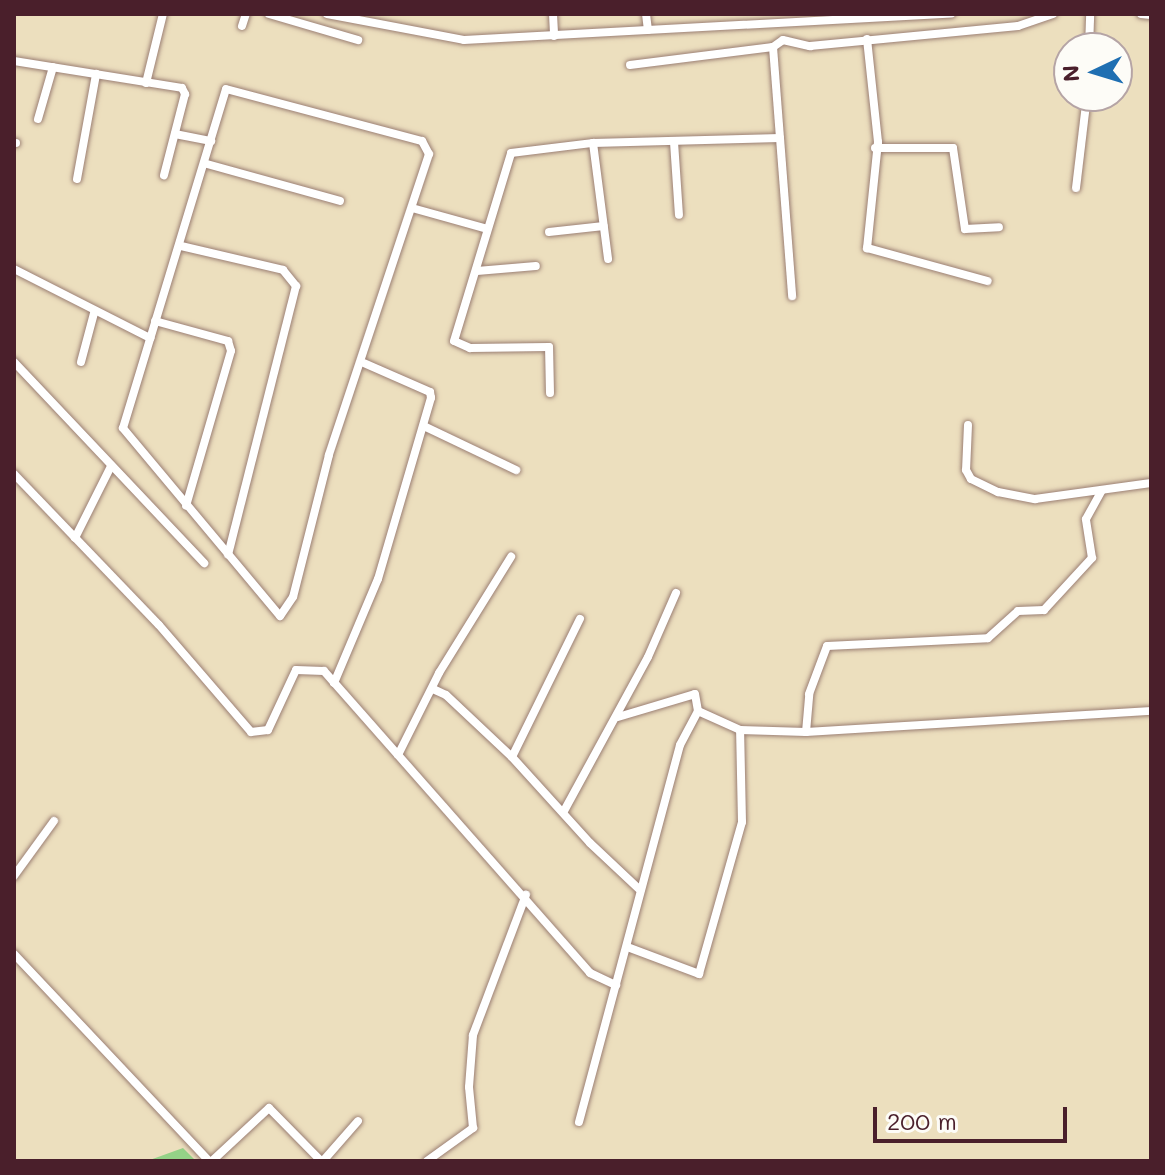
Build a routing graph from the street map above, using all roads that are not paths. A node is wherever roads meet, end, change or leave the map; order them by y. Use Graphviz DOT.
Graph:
graph roads {
  1 [pos="163,14"];
  2 [pos="246,14"];
  3 [pos="269,14"];
  4 [pos="327,14"];
  5 [pos="553,14"];
  6 [pos="646,14"];
  7 [pos="951,14"];
  8 [pos="1053,14"];
  9 [pos="1141,14"];
  10 [pos="1151,15"];
  11 [pos="242,26"];
  12 [pos="648,30"];
  13 [pos="554,36"];
  14 [pos="867,39"];
  15 [pos="358,40"];
  16 [pos="773,47"];
  17 [pos="14,61"];
  18 [pos="630,65"];
  19 [pos="53,67"];
  20 [pos="96,74"];
  21 [pos="146,83"];
  22 [pos="1085,112"];
  23 [pos="38,119"];
  24 [pos="175,134"];
  25 [pos="780,138"];
  26 [pos="211,141"];
  27 [pos="674,142"];
  28 [pos="593,143"];
  29 [pos="875,148"];
  30 [pos="207,164"];
  31 [pos="164,175"];
  32 [pos="77,179"];
  33 [pos="1076,188"];
  34 [pos="340,201"];
  35 [pos="412,208"];
  36 [pos="679,215"];
  37 [pos="604,226"];
  38 [pos="999,227"];
  39 [pos="487,229"];
  40 [pos="549,232"];
  41 [pos="181,246"];
  42 [pos="608,259"];
  43 [pos="536,266"];
  44 [pos="14,269"];
  45 [pos="477,271"];
  46 [pos="988,281"];
  47 [pos="792,296"];
  48 [pos="94,313"];
  49 [pos="155,321"];
  50 [pos="150,338"];
  51 [pos="14,362"];
  52 [pos="81,362"];
  53 [pos="364,363"];
  54 [pos="550,393"];
  55 [pos="968,425"];
  56 [pos="426,427"];
  57 [pos="111,466"];
  58 [pos="516,470"];
  59 [pos="14,474"];
  60 [pos="1151,483"];
  61 [pos="1102,490"];
  62 [pos="186,506"];
  63 [pos="75,538"];
  64 [pos="228,555"];
  65 [pos="511,557"];
  66 [pos="204,563"];
  67 [pos="676,593"];
  68 [pos="580,619"];
  69 [pos="334,683"];
  70 [pos="433,689"];
  71 [pos="698,711"];
  72 [pos="1151,711"];
  73 [pos="618,717"];
  74 [pos="740,730"];
  75 [pos="806,732"];
  76 [pos="398,755"];
  77 [pos="512,757"];
  78 [pos="564,811"];
  79 [pos="54,821"];
  80 [pos="14,876"];
  81 [pos="639,889"];
  82 [pos="526,895"];
  83 [pos="630,948"];
  84 [pos="14,954"];
  85 [pos="616,985"];
  86 [pos="358,1121"];
  87 [pos="579,1122"];
  88 [pos="211,1161"];
  89 [pos="322,1161"];
  90 [pos="428,1161"];
  1 -- 21 [label="street"];
  2 -- 11 [label="street"];
  3 -- 15 [label="street"];
  4 -- 13 [label="street"];
  5 -- 13 [label="street"];
  6 -- 12 [label="street"];
  7 -- 12 [label="street"];
  8 -- 14 [label="street"];
  9 -- 10 [label="street"];
  12 -- 13 [label="street"];
  14 -- 16 [label="street"];
  14 -- 29 [label="street"];
  16 -- 18 [label="street"];
  16 -- 25 [label="street"];
  17 -- 19 [label="street"];
  19 -- 20 [label="street"];
  19 -- 23 [label="street"];
  20 -- 21 [label="street"];
  20 -- 32 [label="street"];
  21 -- 24 [label="street"];
  22 -- 33 [label="street"];
  24 -- 26 [label="street"];
  24 -- 31 [label="street"];
  25 -- 27 [label="street"];
  25 -- 47 [label="street"];
  26 -- 30 [label="street"];
  26 -- 35 [label="street"];
  27 -- 28 [label="street"];
  27 -- 36 [label="street"];
  28 -- 37 [label="street"];
  28 -- 39 [label="street"];
  29 -- 38 [label="street"];
  29 -- 46 [label="street"];
  30 -- 34 [label="street"];
  30 -- 41 [label="street"];
  35 -- 39 [label="street"];
  35 -- 53 [label="street"];
  37 -- 40 [label="street"];
  37 -- 42 [label="street"];
  39 -- 45 [label="street"];
  41 -- 49 [label="street"];
  41 -- 64 [label="street"];
  43 -- 45 [label="street"];
  44 -- 48 [label="street"];
  45 -- 54 [label="street"];
  48 -- 50 [label="street"];
  48 -- 52 [label="street"];
  49 -- 50 [label="street"];
  49 -- 62 [label="street"];
  50 -- 62 [label="street"];
  51 -- 57 [label="street"];
  53 -- 56 [label="street"];
  53 -- 64 [label="street"];
  55 -- 61 [label="street"];
  56 -- 58 [label="street"];
  56 -- 69 [label="street"];
  57 -- 63 [label="street"];
  57 -- 66 [label="street"];
  59 -- 63 [label="street"];
  60 -- 61 [label="street"];
  61 -- 75 [label="street"];
  62 -- 64 [label="street"];
  63 -- 69 [label="street"];
  65 -- 70 [label="street"];
  67 -- 73 [label="street"];
  68 -- 77 [label="street"];
  69 -- 76 [label="street"];
  70 -- 76 [label="street"];
  70 -- 77 [label="street"];
  71 -- 73 [label="street"];
  71 -- 74 [label="street"];
  71 -- 81 [label="street"];
  72 -- 75 [label="street"];
  73 -- 78 [label="street"];
  74 -- 75 [label="street"];
  74 -- 83 [label="street"];
  76 -- 82 [label="street"];
  77 -- 78 [label="street"];
  78 -- 81 [label="street"];
  79 -- 80 [label="street"];
  81 -- 83 [label="street"];
  82 -- 85 [label="street"];
  82 -- 90 [label="street"];
  83 -- 85 [label="street"];
  84 -- 88 [label="street"];
  85 -- 87 [label="street"];
  86 -- 89 [label="street"];
  88 -- 89 [label="street"];
}
